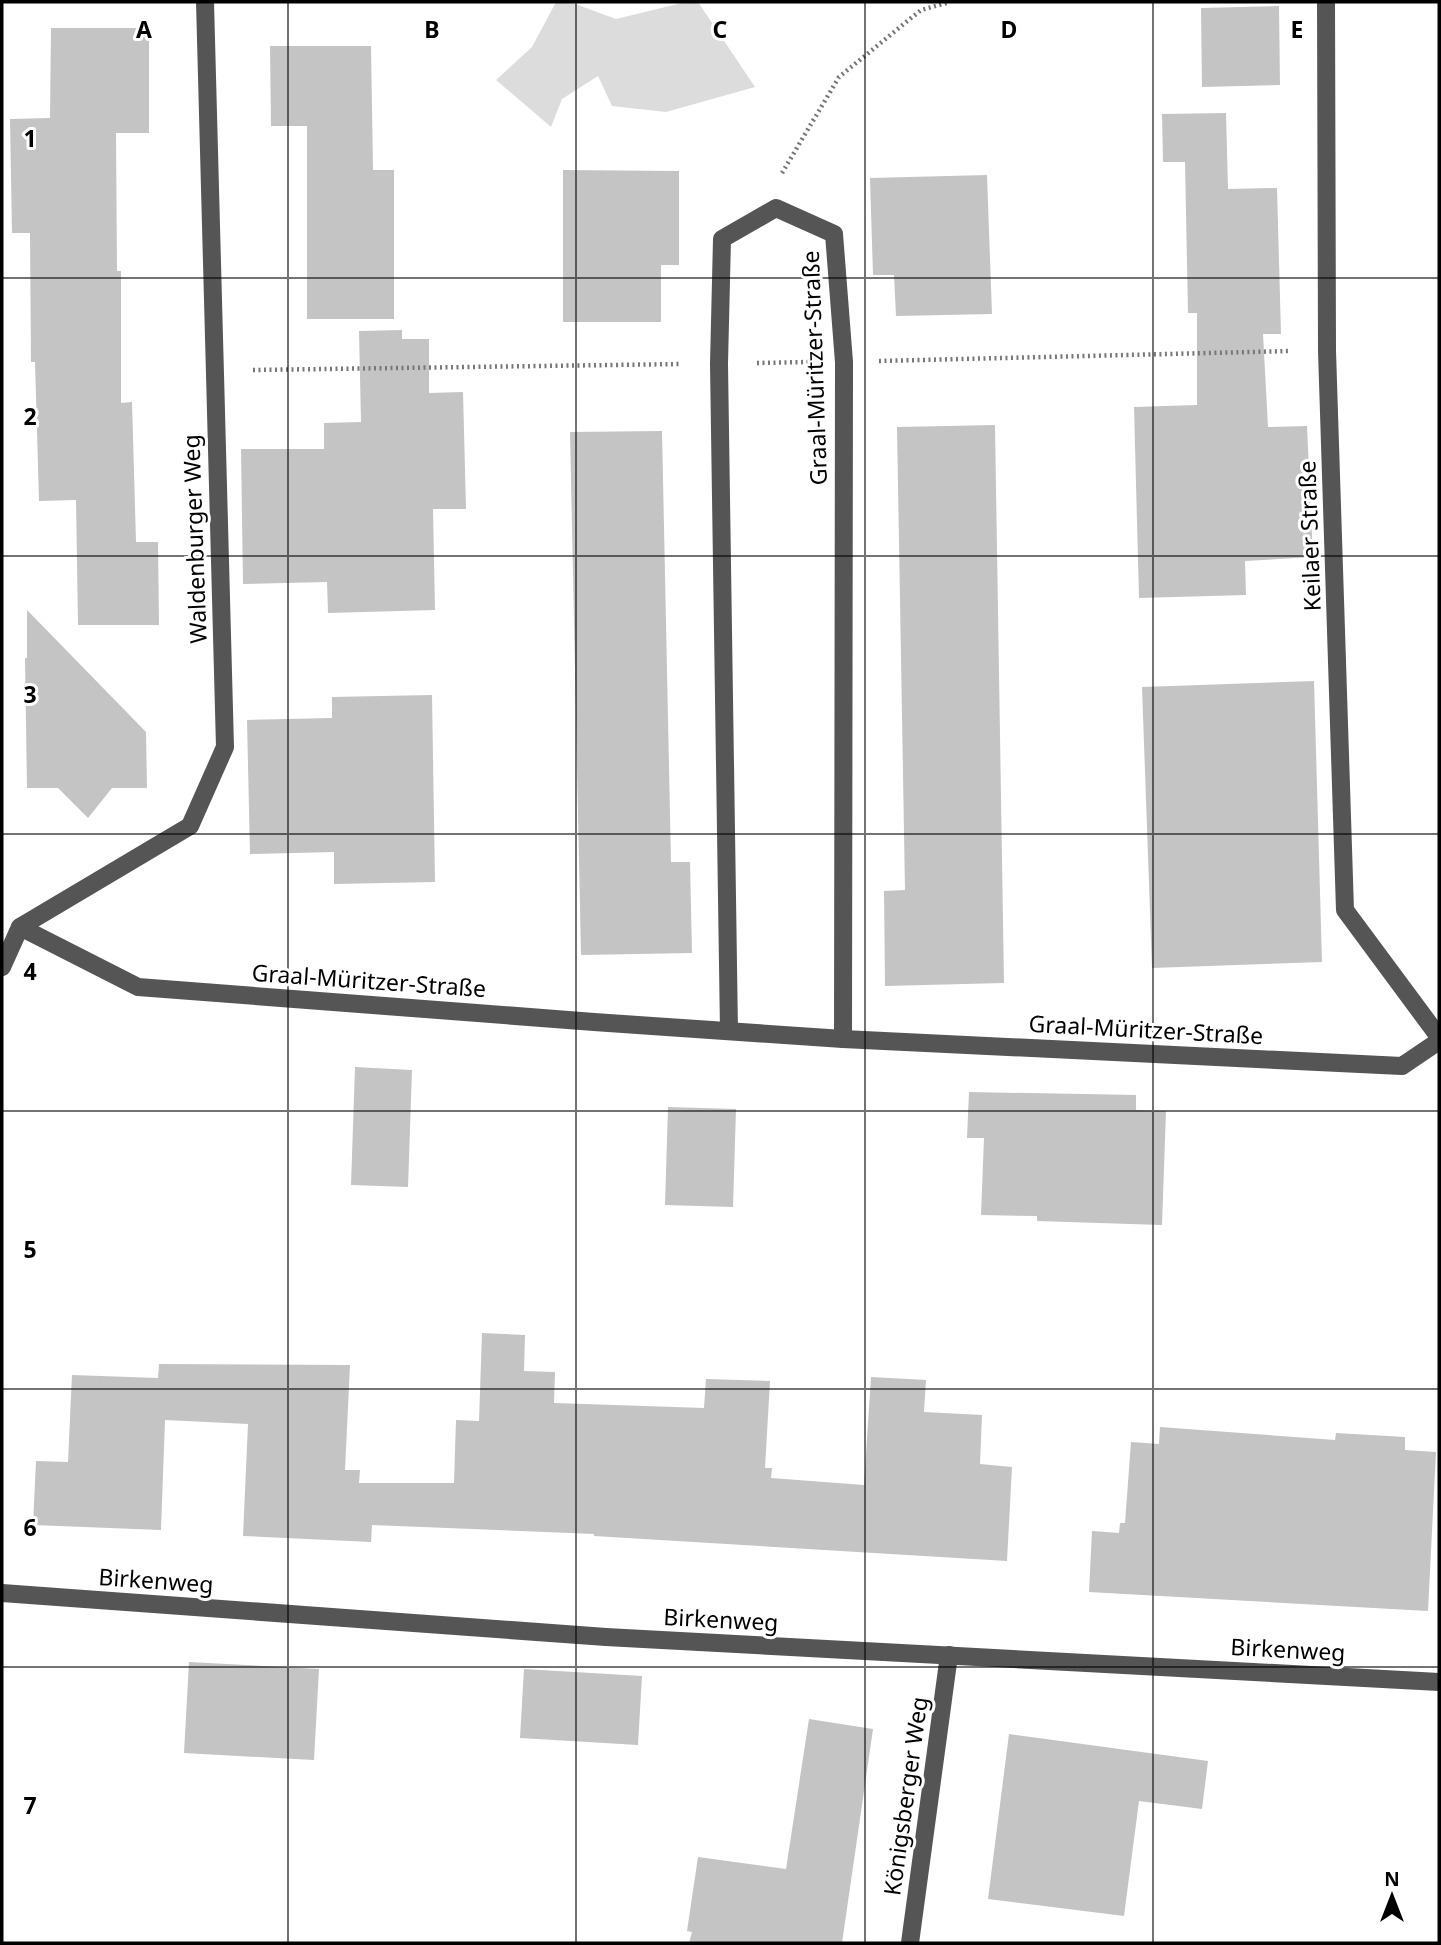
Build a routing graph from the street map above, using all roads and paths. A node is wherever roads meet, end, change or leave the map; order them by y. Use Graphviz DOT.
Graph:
graph roads {
  1 [pos="205,2"];
  2 [pos="950,2"];
  3 [pos="1326,2"];
  4 [pos="776,208"];
  5 [pos="1327,351"];
  6 [pos="844,362"];
  7 [pos="719,363"];
  8 [pos="214,371"];
  9 [pos="20,927"];
  10 [pos="2,967"];
  11 [pos="729,1031"];
  12 [pos="843,1039"];
  13 [pos="1439,1039"];
  14 [pos="2,1593"];
  15 [pos="949,1655"];
  16 [pos="1439,1682"];
  17 [pos="910,1943"];
  1 -- 8 [label="street, Waldenburger Weg"];
  2 -- 4 [label="path"];
  3 -- 5 [label="street, Keilaer Straße"];
  4 -- 6 [label="street, Graal-Müritzer-Straße"];
  4 -- 7 [label="street"];
  5 -- 6 [label="path"];
  5 -- 13 [label="street, Keilaer Straße"];
  6 -- 7 [label="path"];
  6 -- 12 [label="street, Graal-Müritzer-Straße"];
  7 -- 8 [label="path"];
  7 -- 11 [label="street"];
  8 -- 9 [label="street, Waldenburger Weg"];
  9 -- 10 [label="street"];
  9 -- 11 [label="street, Graal-Müritzer-Straße"];
  11 -- 12 [label="street, Graal-Müritzer-Straße"];
  12 -- 13 [label="street, Graal-Müritzer-Straße"];
  14 -- 15 [label="street, Birkenweg"];
  15 -- 16 [label="street, Birkenweg"];
  15 -- 17 [label="street, Königsberger Weg"];
}
